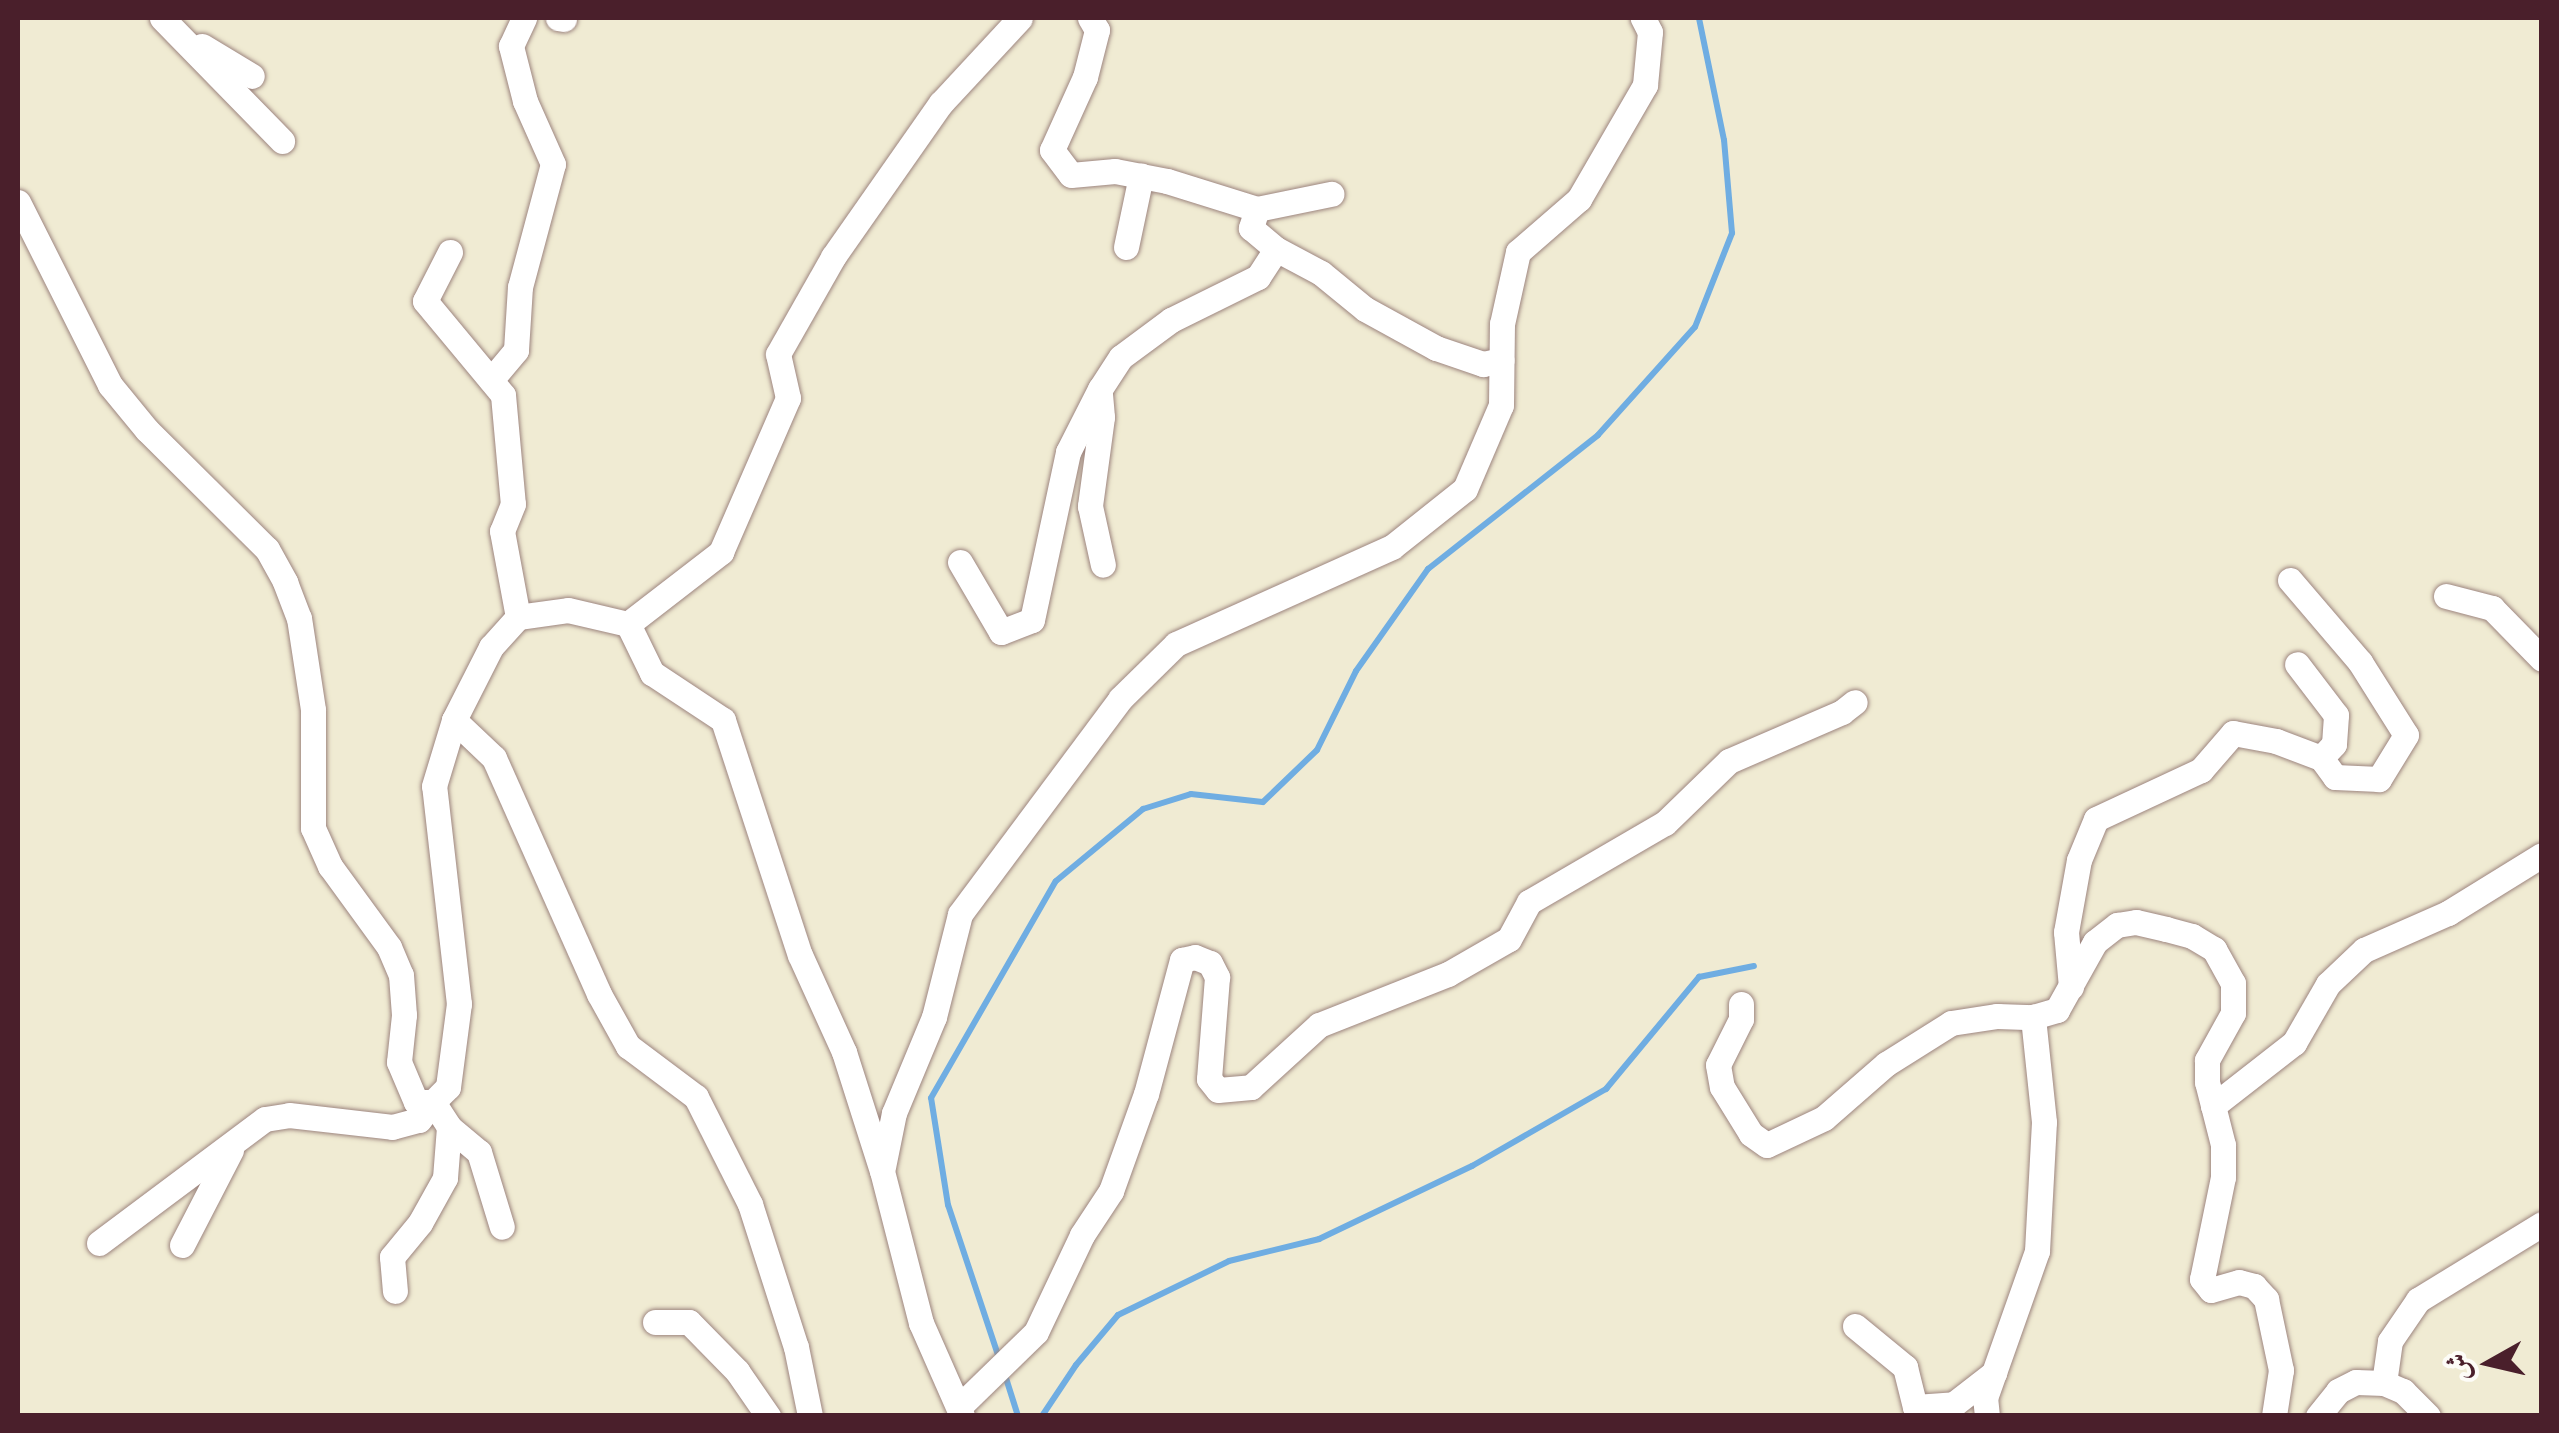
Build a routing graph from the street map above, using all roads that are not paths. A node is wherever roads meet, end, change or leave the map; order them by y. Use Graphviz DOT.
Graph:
graph roads {
  1 [pos="524,18"];
  2 [pos="1020,18"];
  3 [pos="1090,18"];
  4 [pos="1644,18"];
  5 [pos="170,24"];
  6 [pos="252,76"];
  7 [pos="282,141"];
  8 [pos="1142,176"];
  9 [pos="1332,194"];
  10 [pos="18,202"];
  11 [pos="1256,209"];
  12 [pos="1126,247"];
  13 [pos="1276,249"];
  14 [pos="450,252"];
  15 [pos="1502,360"];
  16 [pos="491,380"];
  17 [pos="1100,389"];
  18 [pos="960,562"];
  19 [pos="1103,565"];
  20 [pos="2290,580"];
  21 [pos="2446,596"];
  22 [pos="518,617"];
  23 [pos="628,624"];
  24 [pos="2542,658"];
  25 [pos="2297,664"];
  26 [pos="1855,702"];
  27 [pos="454,720"];
  28 [pos="2322,758"];
  29 [pos="2542,854"];
  30 [pos="2071,990"];
  31 [pos="1741,1004"];
  32 [pos="2034,1017"];
  33 [pos="433,1102"];
  34 [pos="2213,1106"];
  35 [pos="449,1127"];
  36 [pos="236,1142"];
  37 [pos="882,1171"];
  38 [pos="2542,1224"];
  39 [pos="502,1227"];
  40 [pos="98,1243"];
  41 [pos="182,1245"];
  42 [pos="396,1291"];
  43 [pos="656,1322"];
  44 [pos="1855,1326"];
  45 [pos="1994,1373"];
  46 [pos="2384,1383"];
  47 [pos="960,1411"];
  48 [pos="768,1416"];
  49 [pos="810,1416"];
  50 [pos="1986,1416"];
  51 [pos="2274,1416"];
  52 [pos="2318,1416"];
  53 [pos="2428,1416"];
  1 -- 16 [label="street"];
  2 -- 23 [label="street"];
  3 -- 8 [label="street"];
  4 -- 15 [label="street"];
  5 -- 6 [label="street"];
  5 -- 7 [label="street"];
  8 -- 11 [label="street"];
  8 -- 12 [label="street"];
  9 -- 11 [label="street"];
  10 -- 33 [label="street"];
  11 -- 13 [label="street"];
  13 -- 15 [label="street"];
  13 -- 17 [label="street"];
  14 -- 16 [label="street"];
  15 -- 37 [label="street"];
  16 -- 22 [label="street"];
  17 -- 18 [label="street"];
  17 -- 19 [label="street"];
  20 -- 28 [label="street"];
  21 -- 24 [label="street"];
  22 -- 23 [label="street"];
  22 -- 27 [label="street"];
  23 -- 37 [label="street"];
  25 -- 28 [label="street"];
  26 -- 47 [label="street"];
  27 -- 33 [label="street"];
  27 -- 49 [label="street"];
  28 -- 30 [label="street"];
  29 -- 34 [label="street"];
  30 -- 32 [label="street"];
  30 -- 34 [label="street"];
  31 -- 32 [label="street"];
  32 -- 45 [label="street"];
  33 -- 35 [label="street"];
  33 -- 36 [label="street"];
  34 -- 51 [label="street"];
  35 -- 39 [label="street"];
  35 -- 42 [label="street"];
  36 -- 40 [label="street"];
  36 -- 41 [label="street"];
  37 -- 47 [label="street"];
  38 -- 46 [label="street"];
  43 -- 48 [label="street"];
  44 -- 45 [label="street"];
  45 -- 50 [label="street"];
  46 -- 52 [label="street"];
  46 -- 53 [label="street"];
}
